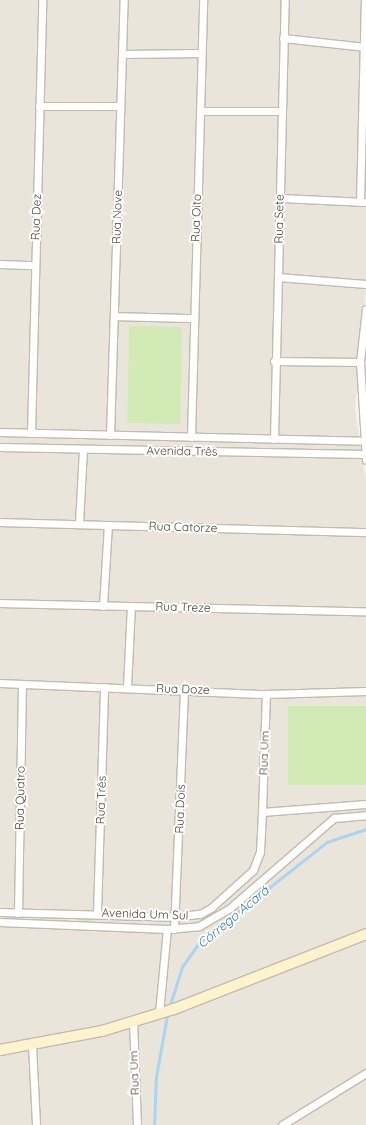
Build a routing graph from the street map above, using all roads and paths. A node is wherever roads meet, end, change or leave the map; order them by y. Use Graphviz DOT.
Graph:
graph roads {
  1 [pos="42,0"];
  2 [pos="124,0"];
  3 [pos="203,0"];
  4 [pos="285,0"];
  5 [pos="364,0"];
  6 [pos="283,38"];
  7 [pos="364,46"];
  8 [pos="201,53"];
  9 [pos="122,54"];
  10 [pos="39,106"];
  11 [pos="120,106"];
  12 [pos="200,111"];
  13 [pos="280,111"];
  14 [pos="280,198"];
  15 [pos="363,202"];
  16 [pos="0,264"];
  17 [pos="35,265"];
  18 [pos="278,277"];
  19 [pos="366,284"];
  20 [pos="366,309"];
  21 [pos="115,316"];
  22 [pos="193,318"];
  23 [pos="365,323"];
  24 [pos="274,361"];
  25 [pos="360,362"];
  26 [pos="363,404"];
  27 [pos="0,432"];
  28 [pos="31,433"];
  29 [pos="59,434"];
  30 [pos="110,435"];
  31 [pos="160,436"];
  32 [pos="191,437"];
  33 [pos="226,438"];
  34 [pos="274,439"];
  35 [pos="306,440"];
  36 [pos="363,441"];
  37 [pos="0,447"];
  38 [pos="59,448"];
  39 [pos="83,449"];
  40 [pos="162,450"];
  41 [pos="226,451"];
  42 [pos="307,453"];
  43 [pos="365,457"];
  44 [pos="0,522"];
  45 [pos="79,524"];
  46 [pos="108,525"];
  47 [pos="366,532"];
  48 [pos="0,603"];
  49 [pos="103,606"];
  50 [pos="131,606"];
  51 [pos="366,612"];
  52 [pos="0,683"];
  53 [pos="22,684"];
  54 [pos="104,687"];
  55 [pos="127,687"];
  56 [pos="184,688"];
  57 [pos="366,691"];
  58 [pos="266,694"];
  59 [pos="366,804"];
  60 [pos="332,808"];
  61 [pos="262,812"];
  62 [pos="366,814"];
  63 [pos="334,818"];
  64 [pos="223,898"];
  65 [pos="230,908"];
  66 [pos="0,912"];
  67 [pos="18,913"];
  68 [pos="33,913"];
  69 [pos="97,913"];
  70 [pos="144,915"];
  71 [pos="174,917"];
  72 [pos="0,922"];
  73 [pos="32,922"];
  74 [pos="143,928"];
  75 [pos="170,929"];
  76 [pos="366,934"];
  77 [pos="167,1011"];
  78 [pos="133,1021"];
  79 [pos="32,1045"];
  80 [pos="0,1050"];
  81 [pos="366,1073"];
  82 [pos="36,1125"];
  83 [pos="137,1125"];
  84 [pos="282,1125"];
  1 -- 10 [label="street, Rua Dez"];
  2 -- 9 [label="street, Rua Nove"];
  3 -- 8 [label="street, Rua Oito"];
  4 -- 6 [label="street, Rua Sete"];
  5 -- 7 [label="street"];
  6 -- 7 [label="street"];
  6 -- 13 [label="street, Rua Sete"];
  7 -- 15 [label="street"];
  8 -- 9 [label="street"];
  8 -- 12 [label="street, Rua Oito"];
  9 -- 11 [label="street, Rua Nove"];
  10 -- 11 [label="street"];
  10 -- 17 [label="street, Rua Dez"];
  11 -- 21 [label="street, Rua Nove"];
  12 -- 13 [label="street"];
  12 -- 22 [label="street, Rua Oito"];
  13 -- 14 [label="street, Rua Sete"];
  14 -- 15 [label="street"];
  14 -- 18 [label="street, Rua Sete"];
  16 -- 17 [label="street"];
  17 -- 28 [label="street, Rua Dez"];
  18 -- 19 [label="street"];
  18 -- 24 [label="street, Rua Sete"];
  20 -- 23 [label="street"];
  21 -- 22 [label="street"];
  21 -- 30 [label="street, Rua Nove"];
  22 -- 32 [label="street, Rua Oito"];
  23 -- 25 [label="street"];
  24 -- 25 [label="street"];
  24 -- 34 [label="street, Rua Sete"];
  25 -- 26 [label="street"];
  26 -- 36 [label="street"];
  27 -- 28 [label="street, Avenida Três"];
  28 -- 29 [label="street, Avenida Três"];
  29 -- 30 [label="street, Avenida Três"];
  29 -- 38 [label="street"];
  30 -- 31 [label="street, Avenida Três"];
  31 -- 32 [label="street, Avenida Três"];
  31 -- 40 [label="street"];
  32 -- 33 [label="street, Avenida Três"];
  33 -- 34 [label="street, Avenida Três"];
  33 -- 41 [label="street"];
  34 -- 35 [label="street, Avenida Três"];
  35 -- 36 [label="street, Avenida Três"];
  35 -- 42 [label="street"];
  36 -- 43 [label="street"];
  37 -- 38 [label="street, Avenida Três"];
  38 -- 39 [label="street, Avenida Três"];
  39 -- 40 [label="street, Avenida Três"];
  39 -- 45 [label="street"];
  40 -- 41 [label="street, Avenida Três"];
  41 -- 42 [label="street, Avenida Três"];
  42 -- 43 [label="street, Avenida Três"];
  44 -- 45 [label="street, Rua Catorze"];
  45 -- 46 [label="street, Rua Catorze"];
  46 -- 47 [label="street, Rua Catorze"];
  46 -- 49 [label="street"];
  48 -- 49 [label="street, Rua Treze"];
  49 -- 50 [label="street, Rua Treze"];
  50 -- 51 [label="street, Rua Treze"];
  50 -- 55 [label="street"];
  52 -- 53 [label="street, Rua Doze"];
  53 -- 54 [label="street, Rua Doze"];
  53 -- 67 [label="street, Rua Quatro"];
  54 -- 55 [label="street, Rua Doze"];
  54 -- 69 [label="street, Rua Três"];
  55 -- 56 [label="street, Rua Doze"];
  56 -- 58 [label="street, Rua Doze"];
  56 -- 71 [label="street, Rua Dois"];
  57 -- 58 [label="street, Rua Doze"];
  58 -- 61 [label="street, Rua Um"];
  59 -- 60 [label="street"];
  60 -- 61 [label="street"];
  60 -- 63 [label="street"];
  61 -- 64 [label="street, Avenida Um Sul"];
  62 -- 63 [label="street"];
  63 -- 65 [label="street, Avenida Um Sul"];
  64 -- 65 [label="street"];
  64 -- 71 [label="street, Avenida Um Sul"];
  65 -- 75 [label="street, Avenida Um Sul"];
  66 -- 67 [label="street, Avenida Um Sul"];
  67 -- 68 [label="street, Avenida Um Sul"];
  68 -- 69 [label="street, Avenida Um Sul"];
  68 -- 73 [label="street"];
  69 -- 70 [label="street, Avenida Um Sul"];
  70 -- 71 [label="street, Avenida Um Sul"];
  70 -- 74 [label="street"];
  71 -- 75 [label="street, Rua Dois"];
  72 -- 73 [label="street, Avenida Um Sul"];
  73 -- 74 [label="street, Avenida Um Sul"];
  74 -- 75 [label="street, Avenida Um Sul"];
  75 -- 77 [label="street, Rua Dois"];
  76 -- 77 [label="street"];
  77 -- 78 [label="street"];
  78 -- 79 [label="street"];
  78 -- 83 [label="street, Rua Um"];
  79 -- 80 [label="street"];
  79 -- 82 [label="street"];
  81 -- 84 [label="street"];
}
